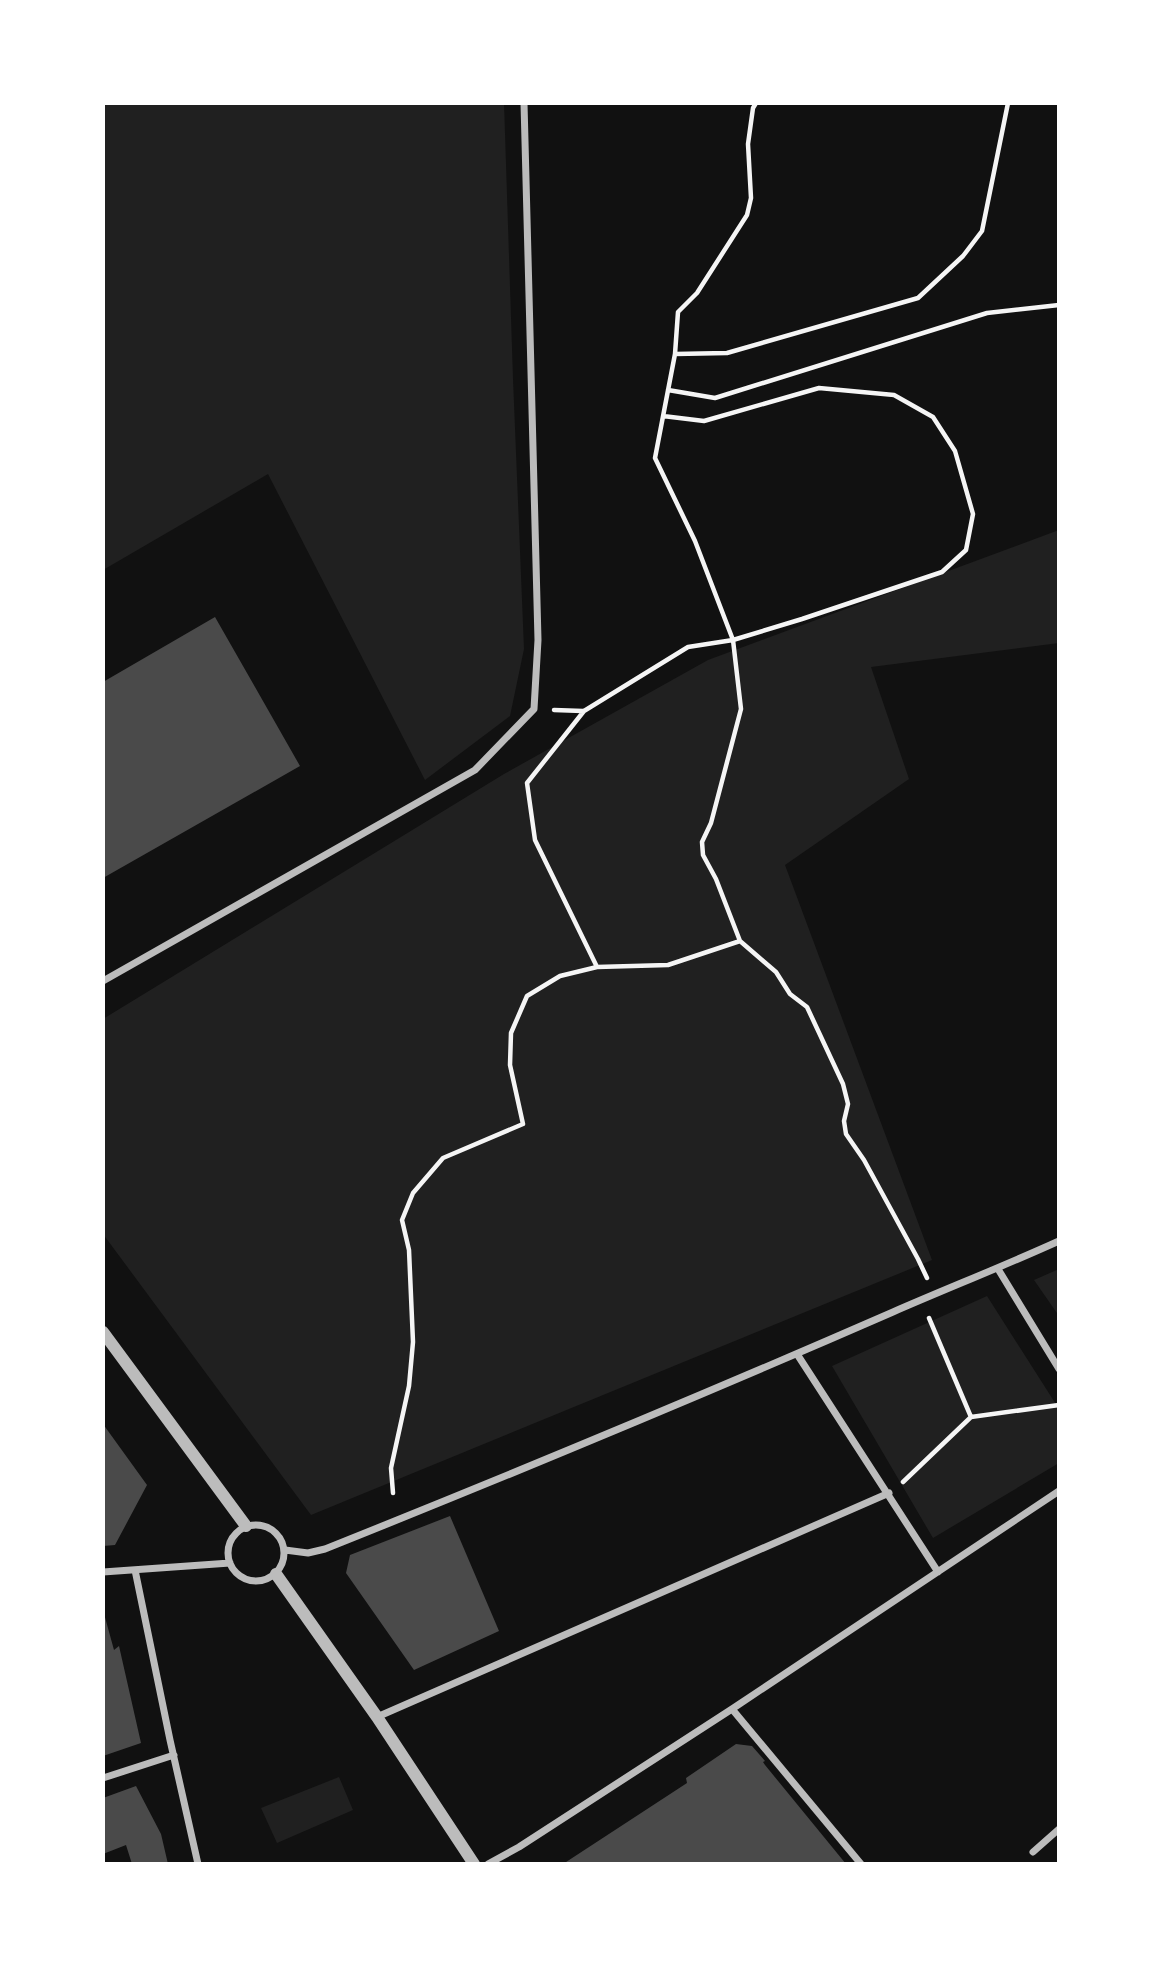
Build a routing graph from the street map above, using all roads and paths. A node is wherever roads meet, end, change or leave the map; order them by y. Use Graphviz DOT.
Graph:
graph roads {
  1 [pos="524,103"];
  2 [pos="756,103"];
  3 [pos="1008,103"];
  4 [pos="1059,305"];
  5 [pos="675,354"];
  6 [pos="668,390"];
  7 [pos="663,416"];
  8 [pos="733,640"];
  9 [pos="534,709"];
  10 [pos="584,711"];
  11 [pos="740,941"];
  12 [pos="597,967"];
  13 [pos="103,981"];
  14 [pos="1059,1241"];
  15 [pos="998,1269"];
  16 [pos="934,1294"];
  17 [pos="928,1318"];
  18 [pos="103,1332"];
  19 [pos="797,1354"];
  20 [pos="1059,1369"];
  21 [pos="1059,1405"];
  22 [pos="971,1418"];
  23 [pos="901,1487"];
  24 [pos="1059,1491"];
  25 [pos="393,1493"];
  26 [pos="889,1493"];
  27 [pos="246,1526"];
  28 [pos="285,1550"];
  29 [pos="230,1563"];
  30 [pos="135,1570"];
  31 [pos="103,1572"];
  32 [pos="938,1572"];
  33 [pos="276,1574"];
  34 [pos="732,1709"];
  35 [pos="377,1717"];
  36 [pos="174,1755"];
  37 [pos="103,1778"];
  38 [pos="1059,1829"];
  39 [pos="1032,1852"];
  40 [pos="198,1864"];
  41 [pos="474,1864"];
  42 [pos="488,1864"];
  43 [pos="861,1864"];
  1 -- 9 [label="street"];
  2 -- 5 [label="path"];
  3 -- 5 [label="path"];
  4 -- 6 [label="path"];
  5 -- 6 [label="path"];
  6 -- 7 [label="path"];
  7 -- 8 [label="path"];
  7 -- 8 [label="path"];
  8 -- 10 [label="path"];
  8 -- 11 [label="path"];
  9 -- 10 [label="path"];
  9 -- 13 [label="street"];
  10 -- 12 [label="path"];
  11 -- 12 [label="path"];
  11 -- 16 [label="path"];
  12 -- 25 [label="path"];
  14 -- 15 [label="street"];
  15 -- 16 [label="street"];
  15 -- 20 [label="street"];
  16 -- 19 [label="street"];
  17 -- 22 [label="path"];
  18 -- 27 [label="street"];
  19 -- 26 [label="street"];
  19 -- 28 [label="street"];
  21 -- 22 [label="path"];
  22 -- 23 [label="path"];
  24 -- 32 [label="street"];
  26 -- 32 [label="street"];
  26 -- 35 [label="street"];
  27 -- 28 [label="street"];
  27 -- 29 [label="street"];
  28 -- 33 [label="street"];
  29 -- 30 [label="street"];
  29 -- 33 [label="street"];
  30 -- 31 [label="street"];
  30 -- 36 [label="street"];
  32 -- 34 [label="street"];
  33 -- 35 [label="street"];
  34 -- 42 [label="street"];
  34 -- 43 [label="street"];
  35 -- 41 [label="street"];
  36 -- 37 [label="street"];
  36 -- 40 [label="street"];
  38 -- 39 [label="street"];
}
